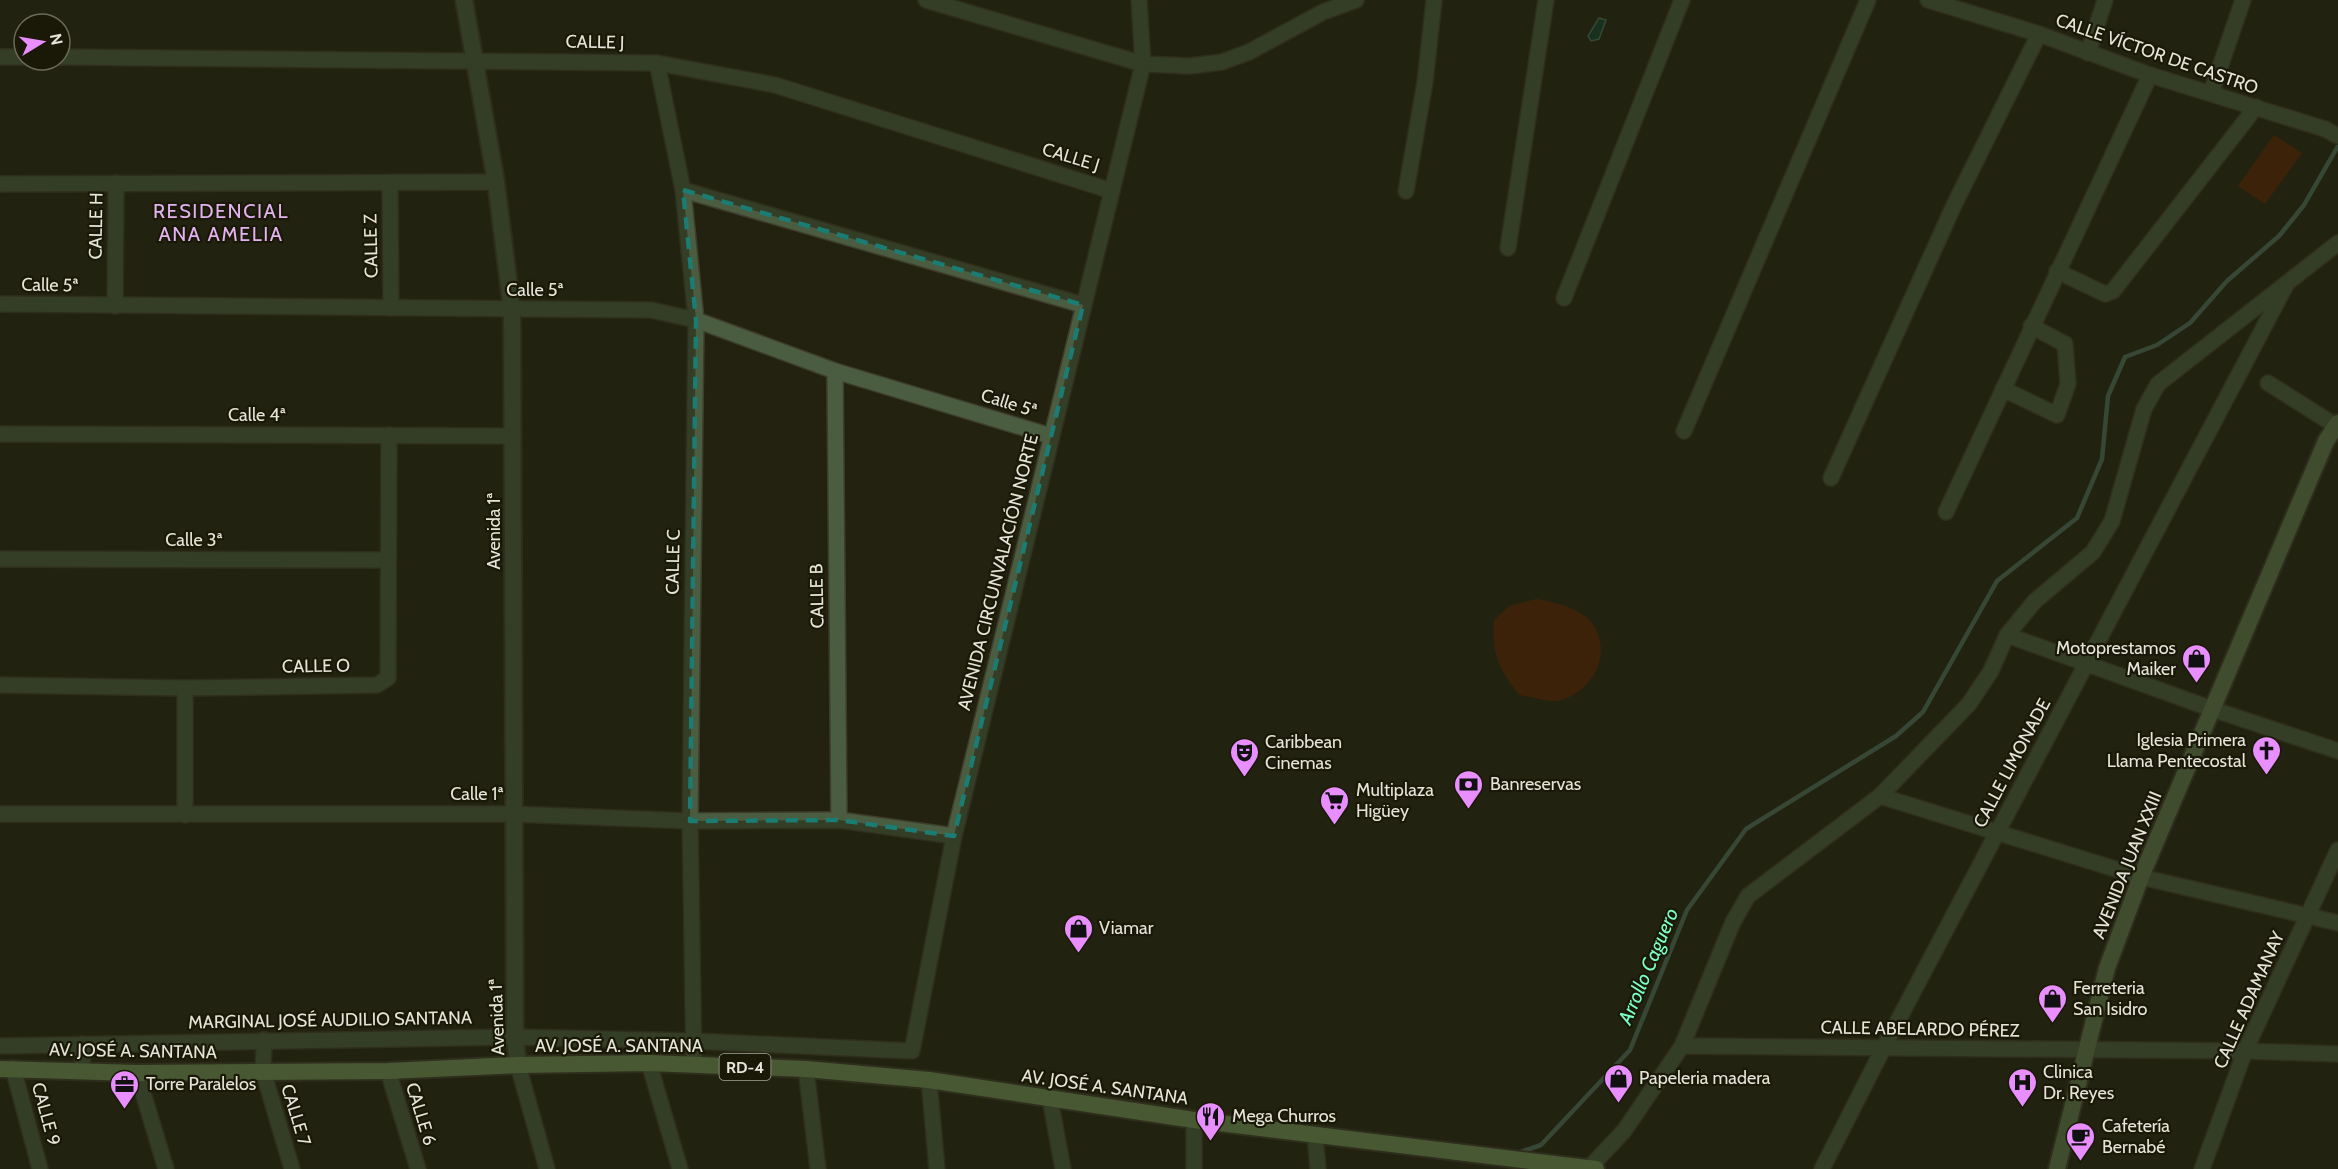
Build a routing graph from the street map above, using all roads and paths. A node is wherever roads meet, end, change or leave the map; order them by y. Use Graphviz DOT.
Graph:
graph roads {
  1 [pos="464,0"];
  2 [pos="926,0"];
  3 [pos="1139,0"];
  4 [pos="1356,0"];
  5 [pos="1434,0"];
  6 [pos="1546,0"];
  7 [pos="1682,0"];
  8 [pos="1868,0"];
  9 [pos="1929,0"];
  10 [pos="2105,0"];
  11 [pos="2243,0"];
  12 [pos="1979,7"];
  13 [pos="2039,34"];
  14 [pos="2088,52"];
  15 [pos="72,57"];
  16 [pos="476,60"];
  17 [pos="657,63"];
  18 [pos="1143,64"];
  19 [pos="2150,75"];
  20 [pos="2211,93"];
  21 [pos="2256,108"];
  22 [pos="2331,133"];
  23 [pos="496,182"];
  24 [pos="116,183"];
  25 [pos="390,183"];
  26 [pos="0,184"];
  27 [pos="683,190"];
  28 [pos="1112,191"];
  29 [pos="1406,191"];
  30 [pos="2338,243"];
  31 [pos="1508,248"];
  32 [pos="2057,271"];
  33 [pos="2289,281"];
  34 [pos="1564,298"];
  35 [pos="0,304"];
  36 [pos="1083,305"];
  37 [pos="115,306"];
  38 [pos="391,308"];
  39 [pos="512,310"];
  40 [pos="696,320"];
  41 [pos="2031,327"];
  42 [pos="835,371"];
  43 [pos="2268,383"];
  44 [pos="2002,389"];
  45 [pos="2337,424"];
  46 [pos="1684,431"];
  47 [pos="0,434"];
  48 [pos="388,435"];
  49 [pos="513,436"];
  50 [pos="1051,436"];
  51 [pos="1831,478"];
  52 [pos="1946,512"];
  53 [pos="0,559"];
  54 [pos="388,560"];
  55 [pos="2007,635"];
  56 [pos="2086,663"];
  57 [pos="0,685"];
  58 [pos="185,688"];
  59 [pos="2212,709"];
  60 [pos="2338,751"];
  61 [pos="1880,795"];
  62 [pos="0,814"];
  63 [pos="514,814"];
  64 [pos="185,815"];
  65 [pos="839,820"];
  66 [pos="690,821"];
  67 [pos="1997,832"];
  68 [pos="954,836"];
  69 [pos="2338,850"];
  70 [pos="2141,877"];
  71 [pos="2308,916"];
  72 [pos="2338,923"];
  73 [pos="515,1037"];
  74 [pos="264,1040"];
  75 [pos="694,1041"];
  76 [pos="81,1044"];
  77 [pos="0,1046"];
  78 [pos="1682,1046"];
  79 [pos="1883,1048"];
  80 [pos="912,1051"];
  81 [pos="2086,1051"];
  82 [pos="2245,1051"];
  83 [pos="2338,1054"];
  84 [pos="649,1063"];
  85 [pos="518,1065"];
  86 [pos="694,1065"];
  87 [pos="7,1068"];
  88 [pos="806,1069"];
  89 [pos="82,1071"];
  90 [pos="263,1071"];
  91 [pos="388,1071"];
  92 [pos="137,1073"];
  93 [pos="929,1080"];
  94 [pos="1050,1099"];
  95 [pos="1194,1120"];
  96 [pos="1315,1135"];
  97 [pos="1514,1163"];
  98 [pos="1589,1168"];
  99 [pos="40,1169"];
  100 [pos="166,1169"];
  101 [pos="292,1169"];
  102 [pos="418,1169"];
  103 [pos="547,1169"];
  104 [pos="680,1169"];
  105 [pos="818,1169"];
  106 [pos="937,1169"];
  107 [pos="1063,1169"];
  108 [pos="1194,1169"];
  109 [pos="1318,1169"];
  110 [pos="1596,1169"];
  111 [pos="1822,1169"];
  112 [pos="2057,1169"];
  113 [pos="2202,1169"];
  1 -- 16 [label="street, Avenida 1ª"];
  2 -- 18 [label="street"];
  3 -- 18 [label="street, AVENIDA CIRCUNVALACIÓN NORTE"];
  4 -- 18 [label="street"];
  5 -- 29 [label="street"];
  6 -- 31 [label="street"];
  7 -- 34 [label="street"];
  8 -- 46 [label="street"];
  9 -- 12 [label="street, CALLE VÍCTOR DE CASTRO"];
  10 -- 14 [label="street"];
  11 -- 20 [label="street"];
  12 -- 13 [label="street, CALLE VÍCTOR DE CASTRO"];
  13 -- 14 [label="street, CALLE VÍCTOR DE CASTRO"];
  13 -- 51 [label="street"];
  14 -- 19 [label="street, CALLE VÍCTOR DE CASTRO"];
  15 -- 16 [label="street, CALLE J"];
  16 -- 17 [label="street, CALLE J"];
  16 -- 23 [label="street, Avenida 1ª"];
  17 -- 27 [label="street, CALLE C"];
  17 -- 28 [label="street, CALLE J"];
  18 -- 28 [label="street, AVENIDA CIRCUNVALACIÓN NORTE"];
  19 -- 20 [label="street, CALLE VÍCTOR DE CASTRO"];
  19 -- 32 [label="street"];
  20 -- 21 [label="street, CALLE VÍCTOR DE CASTRO"];
  21 -- 22 [label="street, CALLE VÍCTOR DE CASTRO"];
  21 -- 32 [label="street"];
  23 -- 25 [label="street"];
  23 -- 39 [label="street, Avenida 1ª"];
  24 -- 25 [label="street"];
  24 -- 26 [label="street"];
  24 -- 37 [label="street, CALLE H"];
  25 -- 38 [label="street, CALLE Z"];
  27 -- 36 [label="street"];
  27 -- 40 [label="street, CALLE C"];
  28 -- 36 [label="street, AVENIDA CIRCUNVALACIÓN NORTE"];
  30 -- 33 [label="street"];
  32 -- 41 [label="street"];
  33 -- 55 [label="street"];
  33 -- 56 [label="street, CALLE LIMONADE"];
  35 -- 37 [label="street, Calle 5ª"];
  36 -- 50 [label="street, AVENIDA CIRCUNVALACIÓN NORTE"];
  37 -- 38 [label="street, Calle 5ª"];
  38 -- 39 [label="street, Calle 5ª"];
  39 -- 40 [label="street, Calle 5ª"];
  39 -- 49 [label="street, Avenida 1ª"];
  40 -- 42 [label="street, Calle 5ª"];
  40 -- 66 [label="street, CALLE C"];
  41 -- 44 [label="street"];
  41 -- 44 [label="street"];
  42 -- 50 [label="street, Calle 5ª"];
  42 -- 65 [label="street, CALLE B"];
  43 -- 45 [label="street"];
  44 -- 52 [label="street"];
  45 -- 59 [label="main road, AVENIDA JUAN XXIII"];
  47 -- 48 [label="street, Calle 4ª"];
  48 -- 49 [label="street, Calle 4ª"];
  48 -- 54 [label="street, CALLE O"];
  49 -- 63 [label="street, Avenida 1ª"];
  50 -- 68 [label="street, AVENIDA CIRCUNVALACIÓN NORTE"];
  53 -- 54 [label="street, Calle 3ª"];
  54 -- 58 [label="street, CALLE O"];
  55 -- 56 [label="street"];
  55 -- 61 [label="street"];
  56 -- 59 [label="street"];
  56 -- 67 [label="street, CALLE LIMONADE"];
  57 -- 58 [label="street, CALLE O"];
  58 -- 64 [label="street"];
  59 -- 60 [label="street"];
  59 -- 70 [label="main road, AVENIDA JUAN XXIII"];
  61 -- 67 [label="street"];
  61 -- 78 [label="street"];
  62 -- 64 [label="street, Calle 1ª"];
  63 -- 64 [label="street, Calle 1ª"];
  63 -- 66 [label="street, Calle 1ª"];
  63 -- 73 [label="street, Avenida 1ª"];
  65 -- 66 [label="street, Calle 1ª"];
  65 -- 68 [label="street, Calle 1ª"];
  66 -- 75 [label="street, CALLE C"];
  67 -- 70 [label="street"];
  67 -- 79 [label="street, CALLE LIMONADE"];
  68 -- 80 [label="street, AVENIDA CIRCUNVALACIÓN NORTE"];
  69 -- 71 [label="street, CALLE ADAMANAY"];
  70 -- 71 [label="street"];
  70 -- 81 [label="main road, AVENIDA JUAN XXIII"];
  71 -- 72 [label="street"];
  71 -- 82 [label="street, CALLE ADAMANAY"];
  73 -- 74 [label="street, MARGINAL JOSÉ AUDILIO SANTANA"];
  73 -- 75 [label="street, MARGINAL JOSÉ AUDILIO SANTANA"];
  73 -- 85 [label="street, Avenida 1ª"];
  74 -- 76 [label="street, MARGINAL JOSÉ AUDILIO SANTANA"];
  74 -- 90 [label="street, CALLE 7"];
  75 -- 80 [label="street, MARGINAL JOSÉ AUDILIO SANTANA"];
  75 -- 86 [label="street, CALLE C"];
  76 -- 77 [label="street, MARGINAL JOSÉ AUDILIO SANTANA"];
  76 -- 89 [label="street"];
  78 -- 79 [label="street, CALLE ABELARDO PÉREZ"];
  78 -- 98 [label="street"];
  79 -- 81 [label="street, CALLE ABELARDO PÉREZ"];
  79 -- 111 [label="street, CALLE LIMONADE"];
  81 -- 82 [label="street, CALLE ABELARDO PÉREZ"];
  81 -- 112 [label="main road, AVENIDA JUAN XXIII"];
  82 -- 83 [label="street, CALLE ABELARDO PÉREZ"];
  82 -- 113 [label="street, CALLE ADAMANAY"];
  84 -- 85 [label="main road, AV. JOSÉ A. SANTANA / RD-4"];
  84 -- 86 [label="main road, AV. JOSÉ A. SANTANA / RD-4"];
  84 -- 104 [label="street"];
  85 -- 91 [label="main road, AV. JOSÉ A. SANTANA / RD-4"];
  85 -- 103 [label="street"];
  86 -- 88 [label="main road, AV. JOSÉ A. SANTANA / RD-4"];
  87 -- 89 [label="main road, AV. JOSÉ A. SANTANA / RD-4"];
  87 -- 99 [label="street, CALLE 9"];
  88 -- 93 [label="main road, AV. JOSÉ A. SANTANA / RD-4"];
  88 -- 105 [label="street"];
  89 -- 92 [label="main road, AV. JOSÉ A. SANTANA / RD-4"];
  90 -- 91 [label="main road, AV. JOSÉ A. SANTANA / RD-4"];
  90 -- 92 [label="main road, AV. JOSÉ A. SANTANA / RD-4"];
  90 -- 101 [label="street, CALLE 7"];
  91 -- 102 [label="street, CALLE 6"];
  92 -- 100 [label="street"];
  93 -- 94 [label="main road, AV. JOSÉ A. SANTANA / RD-4"];
  93 -- 106 [label="street"];
  94 -- 95 [label="main road, AV. JOSÉ A. SANTANA / RD-4"];
  94 -- 107 [label="street"];
  95 -- 96 [label="main road, AV. JOSÉ A. SANTANA / RD-4"];
  95 -- 108 [label="street"];
  96 -- 97 [label="main road, AV. JOSÉ A. SANTANA / RD-4"];
  96 -- 109 [label="street"];
  97 -- 98 [label="main road, RD-4"];
  98 -- 110 [label="main road, RD-4"];
}
